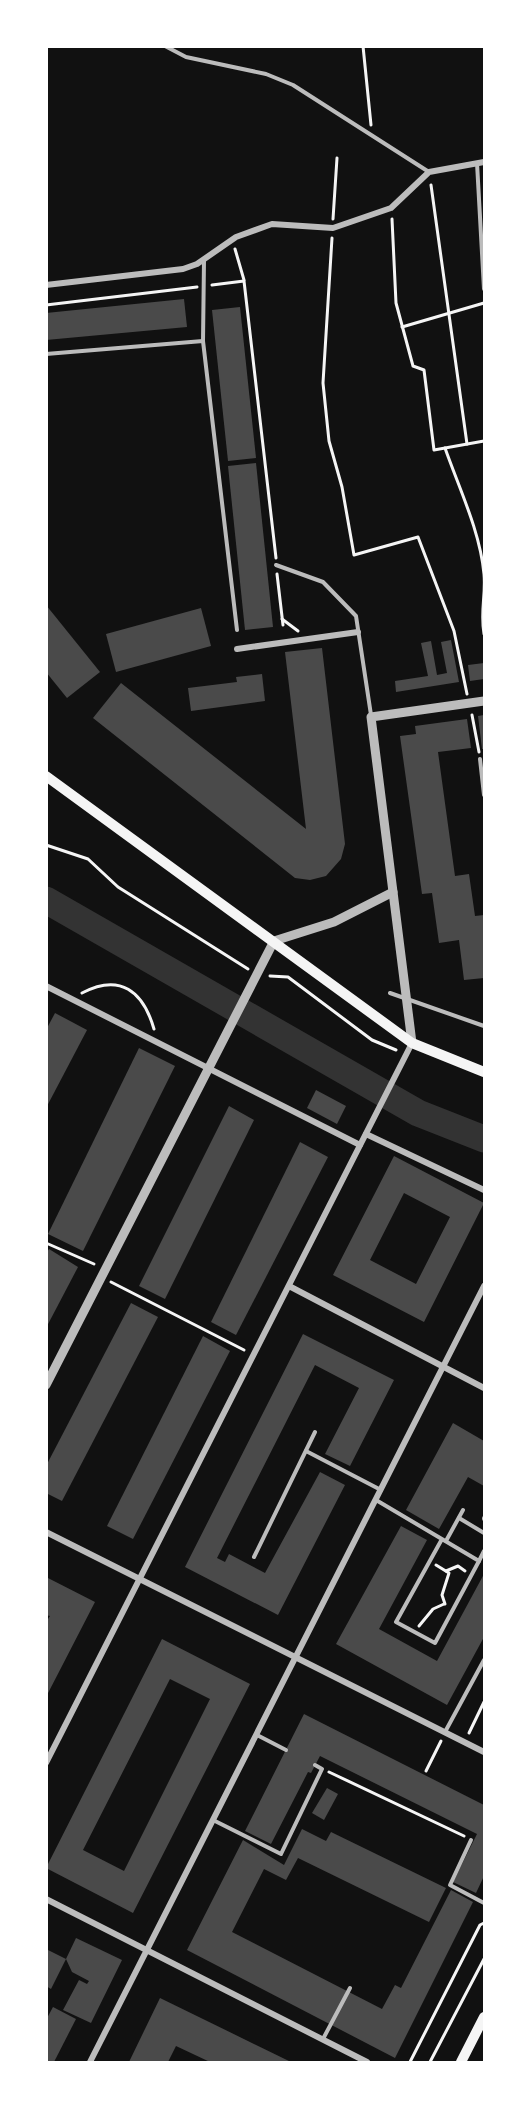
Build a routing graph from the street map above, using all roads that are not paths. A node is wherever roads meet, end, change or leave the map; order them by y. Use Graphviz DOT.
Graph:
graph roads {
  1 [pos="165,46"];
  2 [pos="484,162"];
  3 [pos="477,163"];
  4 [pos="429,172"];
  5 [pos="204,259"];
  6 [pos="46,285"];
  7 [pos="484,290"];
  8 [pos="203,341"];
  9 [pos="46,354"];
  10 [pos="276,565"];
  11 [pos="237,630"];
  12 [pos="358,632"];
  13 [pos="237,649"];
  14 [pos="484,701"];
  15 [pos="371,717"];
  16 [pos="480,759"];
  17 [pos="46,776"];
  18 [pos="484,795"];
  19 [pos="393,892"];
  20 [pos="274,941"];
  21 [pos="46,986"];
  22 [pos="390,993"];
  23 [pos="407,999"];
  24 [pos="484,1026"];
  25 [pos="412,1043"];
  26 [pos="208,1070"];
  27 [pos="484,1072"];
  28 [pos="366,1134"];
  29 [pos="361,1144"];
  30 [pos="484,1190"];
  31 [pos="289,1286"];
  32 [pos="484,1286"];
  33 [pos="444,1367"];
  34 [pos="46,1385"];
  35 [pos="484,1388"];
  36 [pos="315,1432"];
  37 [pos="306,1451"];
  38 [pos="381,1490"];
  39 [pos="376,1500"];
  40 [pos="463,1510"];
  41 [pos="459,1518"];
  42 [pos="46,1532"];
  43 [pos="484,1533"];
  44 [pos="444,1540"];
  45 [pos="484,1551"];
  46 [pos="254,1557"];
  47 [pos="479,1561"];
  48 [pos="140,1579"];
  49 [pos="296,1657"];
  50 [pos="484,1660"];
  51 [pos="445,1732"];
  52 [pos="257,1735"];
  53 [pos="286,1750"];
  54 [pos="484,1752"];
  55 [pos="46,1763"];
  56 [pos="315,1765"];
  57 [pos="213,1820"];
  58 [pos="471,1840"];
  59 [pos="46,1899"];
  60 [pos="484,1903"];
  61 [pos="147,1950"];
  62 [pos="350,1988"];
  63 [pos="484,2017"];
  64 [pos="322,2040"];
  65 [pos="358,2061"];
  66 [pos="90,2062"];
  67 [pos="367,2062"];
  68 [pos="461,2062"];
  1 -- 4 [label="lane"];
  2 -- 3 [label="street"];
  3 -- 4 [label="street"];
  3 -- 7 [label="lane"];
  4 -- 5 [label="street"];
  5 -- 6 [label="street"];
  5 -- 8 [label="lane"];
  8 -- 9 [label="lane"];
  8 -- 11 [label="lane"];
  10 -- 12 [label="lane"];
  12 -- 13 [label="street"];
  12 -- 15 [label="lane"];
  14 -- 15 [label="street"];
  15 -- 19 [label="street"];
  16 -- 18 [label="lane"];
  17 -- 20 [label="main road"];
  19 -- 20 [label="street"];
  19 -- 23 [label="street"];
  20 -- 25 [label="main road"];
  20 -- 26 [label="street"];
  21 -- 26 [label="street"];
  22 -- 23 [label="lane"];
  23 -- 24 [label="lane"];
  23 -- 25 [label="street"];
  25 -- 27 [label="main road"];
  25 -- 28 [label="street"];
  26 -- 29 [label="street"];
  26 -- 34 [label="street"];
  28 -- 29 [label="street"];
  28 -- 30 [label="street"];
  29 -- 31 [label="street"];
  31 -- 33 [label="street"];
  31 -- 48 [label="street"];
  32 -- 33 [label="street"];
  33 -- 35 [label="street"];
  33 -- 38 [label="street"];
  36 -- 37 [label="lane"];
  37 -- 38 [label="lane"];
  37 -- 46 [label="lane"];
  38 -- 39 [label="street"];
  39 -- 44 [label="lane"];
  39 -- 49 [label="street"];
  40 -- 41 [label="lane"];
  41 -- 43 [label="lane"];
  41 -- 44 [label="lane"];
  42 -- 48 [label="street"];
  44 -- 47 [label="lane"];
  44 -- 47 [label="lane"];
  45 -- 47 [label="lane"];
  48 -- 49 [label="street"];
  48 -- 55 [label="street"];
  49 -- 51 [label="street"];
  49 -- 52 [label="street"];
  50 -- 51 [label="lane"];
  51 -- 54 [label="street"];
  52 -- 53 [label="lane"];
  52 -- 57 [label="street"];
  56 -- 57 [label="lane"];
  57 -- 61 [label="street"];
  58 -- 60 [label="lane"];
  59 -- 61 [label="street"];
  61 -- 64 [label="street"];
  61 -- 66 [label="street"];
  62 -- 64 [label="lane"];
  63 -- 68 [label="main road"];
  64 -- 65 [label="street"];
  65 -- 67 [label="street"];
}
